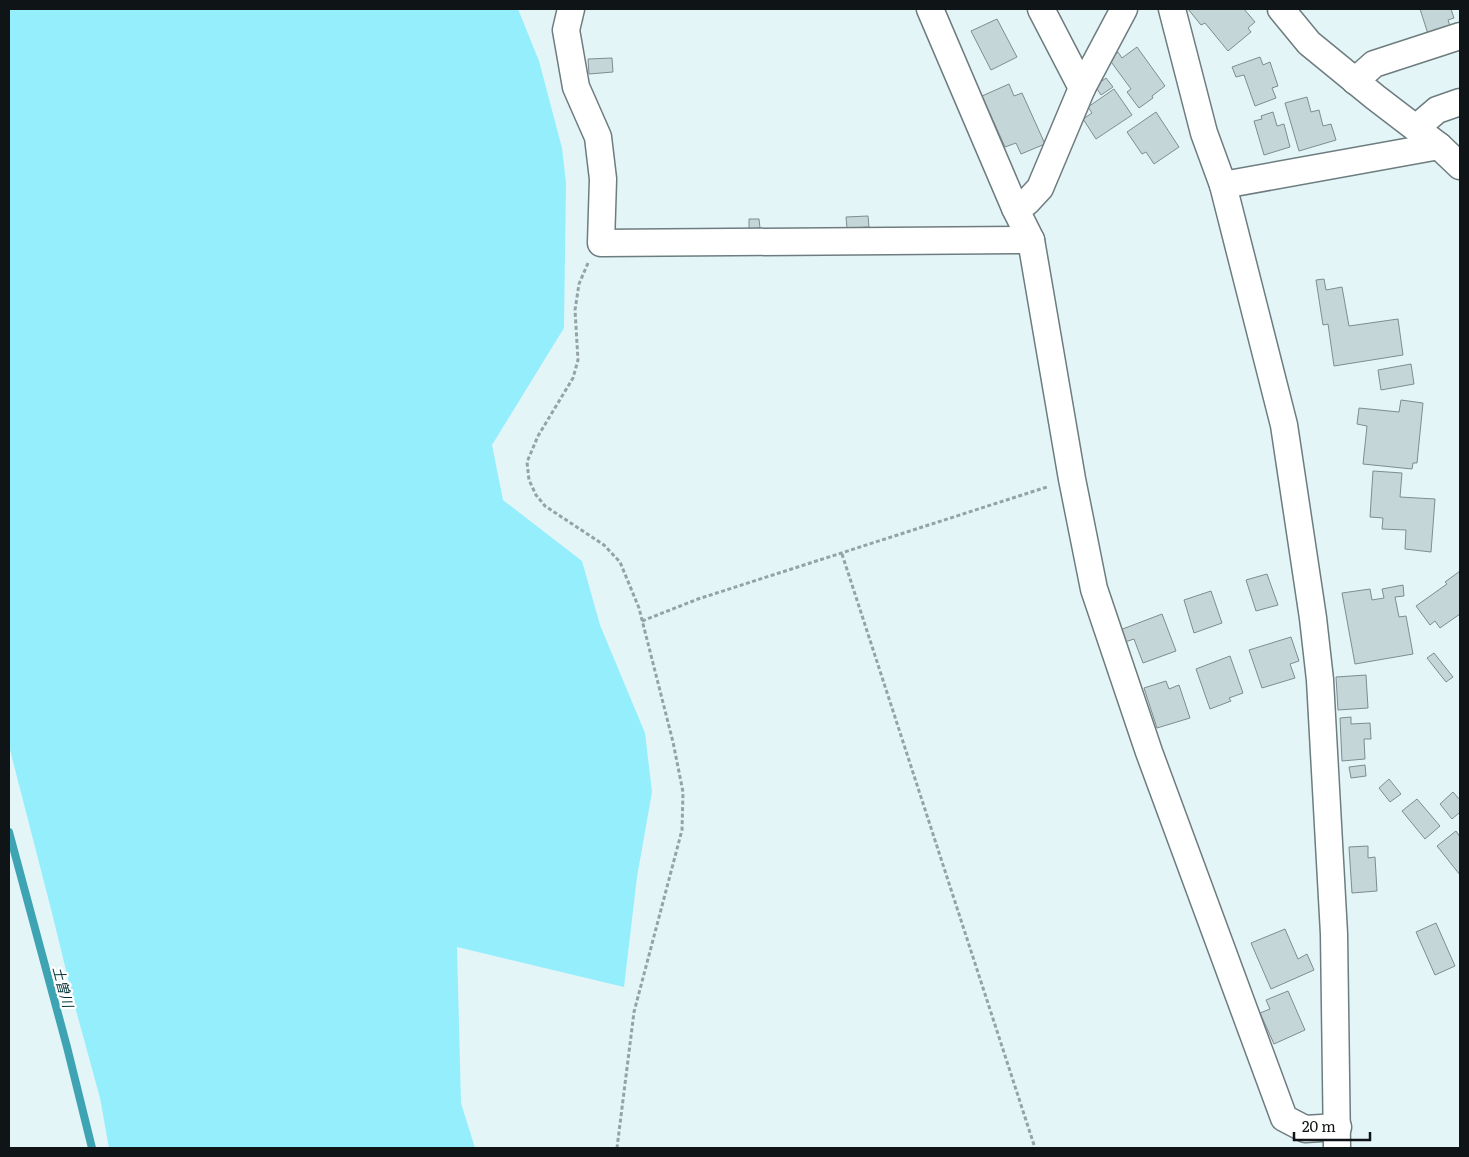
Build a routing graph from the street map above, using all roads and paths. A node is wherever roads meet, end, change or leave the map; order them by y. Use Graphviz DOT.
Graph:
graph roads {
  1 [pos="570,9"];
  2 [pos="930,9"];
  3 [pos="1041,9"];
  4 [pos="1124,9"];
  5 [pos="1172,9"];
  6 [pos="1281,9"];
  7 [pos="1460,36"];
  8 [pos="1355,81"];
  9 [pos="1082,88"];
  10 [pos="1460,102"];
  11 [pos="1416,128"];
  12 [pos="1438,146"];
  13 [pos="1460,166"];
  14 [pos="1223,185"];
  15 [pos="1016,208"];
  16 [pos="1031,240"];
  17 [pos="601,243"];
  18 [pos="1072,479"];
  19 [pos="842,554"];
  20 [pos="642,621"];
  21 [pos="1338,1138"];
  22 [pos="617,1148"];
  23 [pos="1035,1148"];
  1 -- 17 [label="street"];
  2 -- 15 [label="street"];
  3 -- 9 [label="street"];
  4 -- 9 [label="street"];
  5 -- 14 [label="street"];
  6 -- 8 [label="street"];
  7 -- 8 [label="street"];
  8 -- 11 [label="street"];
  9 -- 15 [label="street"];
  10 -- 11 [label="street"];
  11 -- 12 [label="street"];
  12 -- 13 [label="street"];
  12 -- 14 [label="street"];
  14 -- 21 [label="street"];
  15 -- 16 [label="street"];
  16 -- 17 [label="street"];
  16 -- 18 [label="street"];
  17 -- 20 [label="path"];
  18 -- 19 [label="path"];
  18 -- 21 [label="street"];
  19 -- 20 [label="path"];
  19 -- 23 [label="path"];
  20 -- 22 [label="path"];
}
